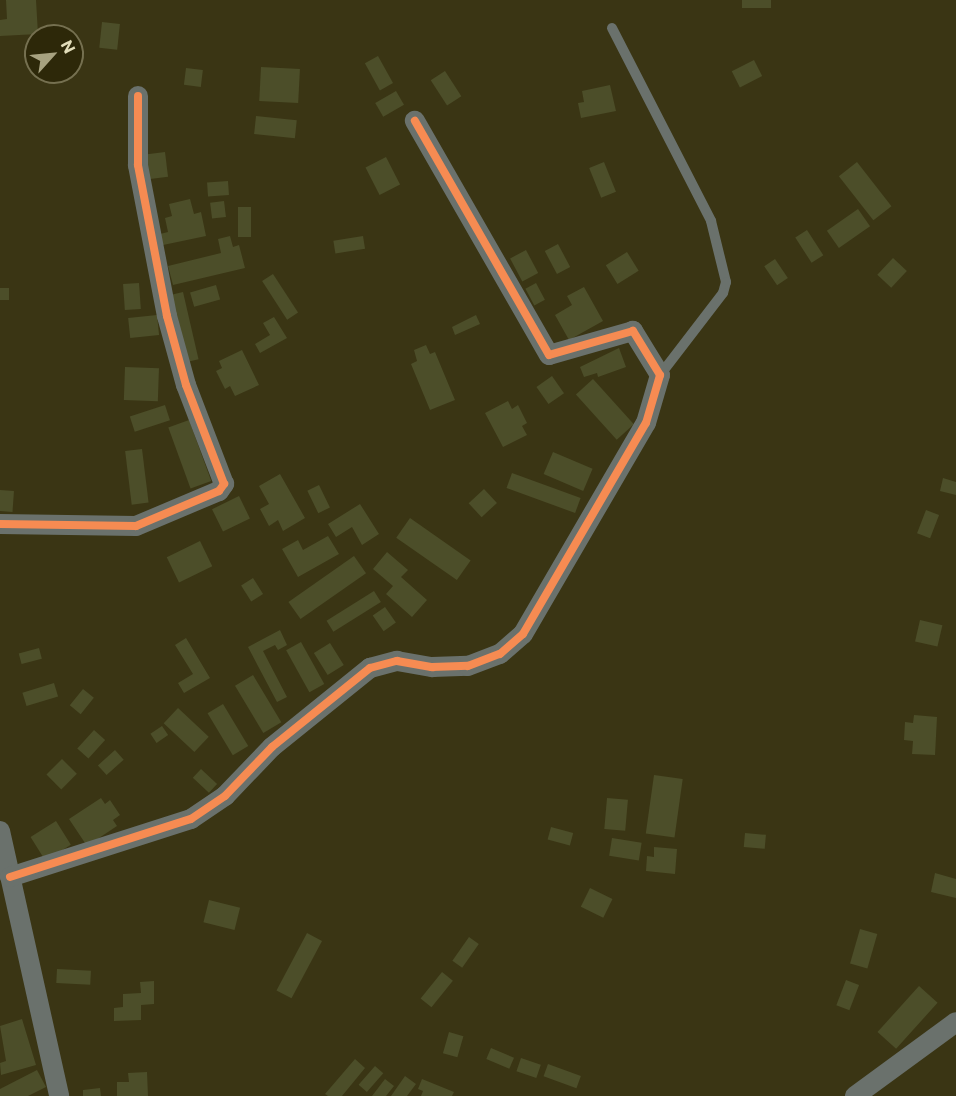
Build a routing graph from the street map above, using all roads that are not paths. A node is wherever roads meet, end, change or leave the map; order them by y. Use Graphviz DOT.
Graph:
graph roads {
  1 [pos="612,28"];
  2 [pos="138,96"];
  3 [pos="415,121"];
  4 [pos="660,375"];
  5 [pos="0,524"];
  6 [pos="0,831"];
  7 [pos="10,877"];
  8 [pos="956,1022"];
  9 [pos="59,1096"];
  10 [pos="855,1096"];
  1 -- 4 [label="lane"];
  2 -- 5 [label="street"];
  3 -- 4 [label="street"];
  4 -- 7 [label="street"];
  6 -- 7 [label="street"];
  7 -- 9 [label="street"];
  8 -- 10 [label="street"];
}
